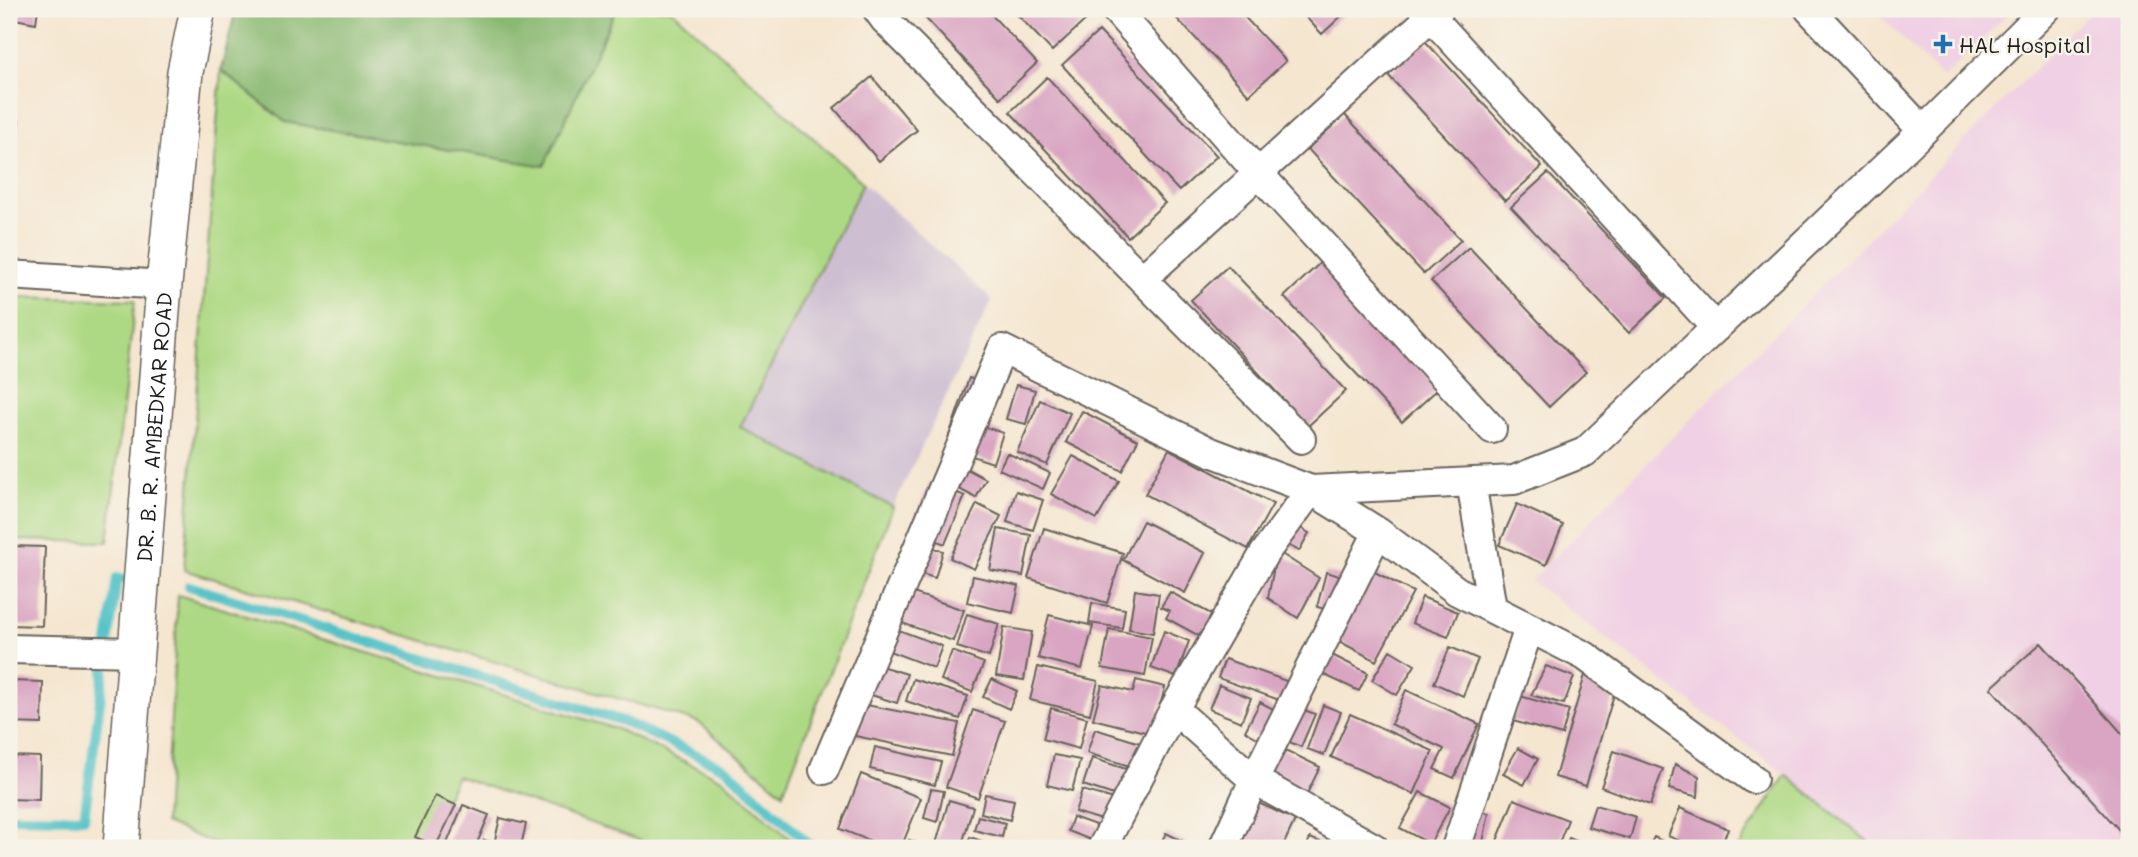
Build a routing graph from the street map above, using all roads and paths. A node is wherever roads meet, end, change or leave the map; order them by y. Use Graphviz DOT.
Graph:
graph roads {
  1 [pos="198,9"];
  2 [pos="877,9"];
  3 [pos="1115,9"];
  4 [pos="1810,9"];
  5 [pos="2046,9"];
  6 [pos="1431,11"];
  7 [pos="1923,131"];
  8 [pos="1258,173"];
  9 [pos="9,275"];
  10 [pos="1142,279"];
  11 [pos="163,285"];
  12 [pos="1716,328"];
  13 [pos="1492,429"];
  14 [pos="1301,439"];
  15 [pos="1471,482"];
  16 [pos="1311,490"];
  17 [pos="1378,532"];
  18 [pos="1492,608"];
  19 [pos="1529,628"];
  20 [pos="9,649"];
  21 [pos="136,652"];
  22 [pos="1174,709"];
  23 [pos="824,770"];
  24 [pos="1753,779"];
  25 [pos="1254,780"];
  26 [pos="121,848"];
  27 [pos="1102,848"];
  28 [pos="1223,848"];
  29 [pos="1374,848"];
  30 [pos="1456,848"];
  1 -- 11 [label="street, DR. B. R. AMBEDKAR ROAD"];
  2 -- 10 [label="street"];
  3 -- 8 [label="street"];
  4 -- 7 [label="street"];
  5 -- 7 [label="street"];
  6 -- 8 [label="street"];
  6 -- 12 [label="street"];
  7 -- 12 [label="street"];
  8 -- 10 [label="street"];
  8 -- 13 [label="street"];
  9 -- 11 [label="street"];
  10 -- 14 [label="street"];
  11 -- 21 [label="street, DR. B. R. AMBEDKAR ROAD"];
  12 -- 15 [label="street"];
  15 -- 16 [label="street"];
  15 -- 18 [label="street"];
  16 -- 17 [label="street"];
  16 -- 22 [label="street"];
  16 -- 23 [label="street"];
  17 -- 18 [label="street"];
  17 -- 25 [label="street"];
  18 -- 19 [label="street"];
  19 -- 24 [label="street"];
  19 -- 30 [label="street"];
  20 -- 21 [label="street"];
  21 -- 26 [label="street, DR. B. R. AMBEDKAR ROAD"];
  22 -- 25 [label="street"];
  22 -- 27 [label="street"];
  25 -- 28 [label="street"];
  25 -- 29 [label="street"];
}
